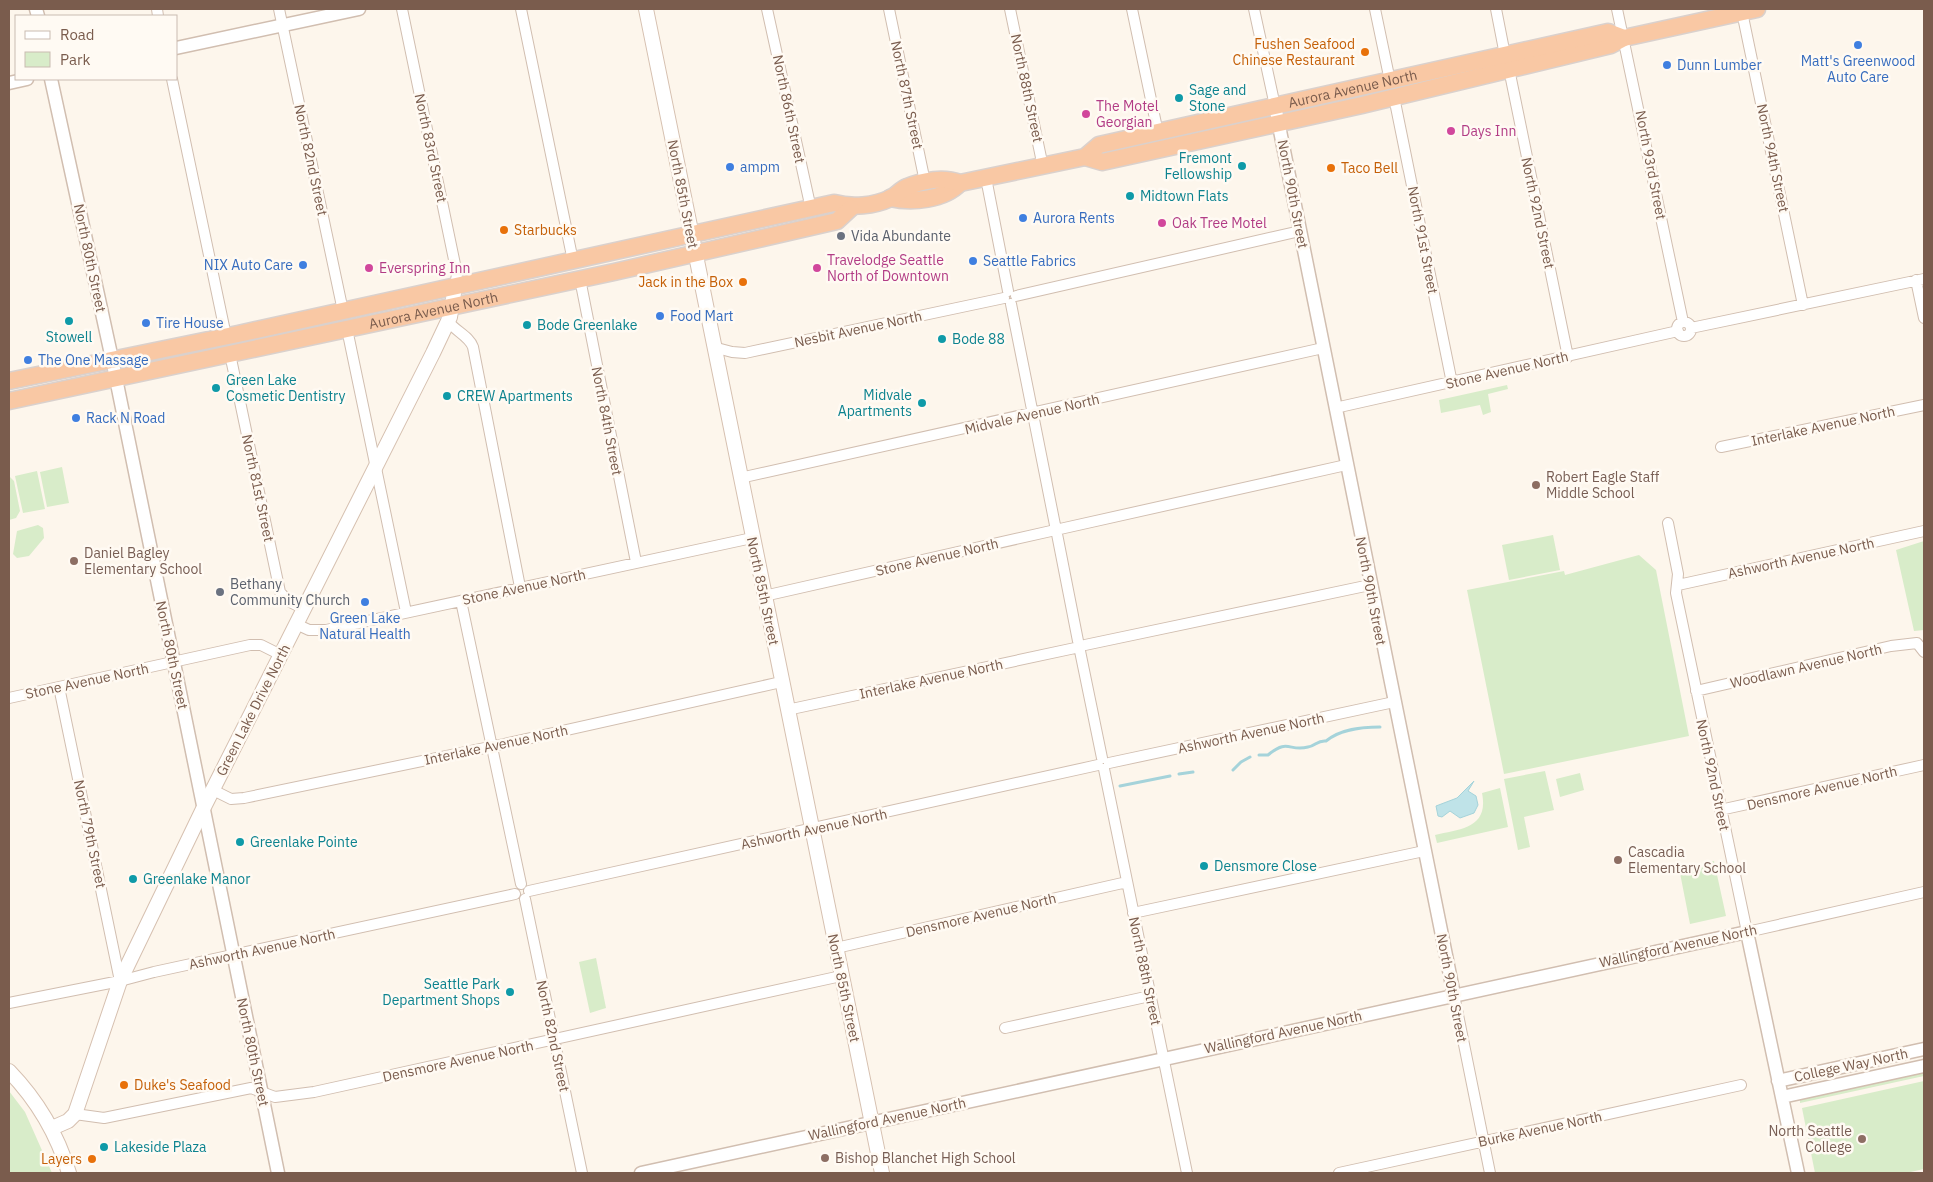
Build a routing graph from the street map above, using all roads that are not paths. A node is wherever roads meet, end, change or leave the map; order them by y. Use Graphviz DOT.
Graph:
graph roads {
  1 [pos="279,9"];
  2 [pos="359,9"];
  3 [pos="402,9"];
  4 [pos="521,9"];
  5 [pos="646,9"];
  6 [pos="767,9"];
  7 [pos="889,9"];
  8 [pos="1010,9"];
  9 [pos="1132,9"];
  10 [pos="1254,9"];
  11 [pos="1375,9"];
  12 [pos="1496,9"];
  13 [pos="1617,9"];
  14 [pos="1750,10"];
  15 [pos="282,25"];
  16 [pos="1624,38"];
  17 [pos="178,48"];
  18 [pos="1507,62"];
  19 [pos="1456,66"];
  20 [pos="22,80"];
  21 [pos="51,80"];
  22 [pos="172,80"];
  23 [pos="1390,81"];
  24 [pos="9,83"];
  25 [pos="1421,91"];
  26 [pos="1394,97"];
  27 [pos="1275,106"];
  28 [pos="1278,124"];
  29 [pos="1158,133"];
  30 [pos="1085,157"];
  31 [pos="1043,166"];
  32 [pos="986,178"];
  33 [pos="925,182"];
  34 [pos="960,183"];
  35 [pos="890,198"];
  36 [pos="851,208"];
  37 [pos="811,209"];
  38 [pos="1300,231"];
  39 [pos="691,234"];
  40 [pos="572,254"];
  41 [pos="695,254"];
  42 [pos="580,279"];
  43 [pos="1920,280"];
  44 [pos="455,287"];
  45 [pos="1010,297"];
  46 [pos="1803,305"];
  47 [pos="343,311"];
  48 [pos="450,314"];
  49 [pos="1924,318"];
  50 [pos="1684,327"];
  51 [pos="347,329"];
  52 [pos="226,336"];
  53 [pos="713,347"];
  54 [pos="1323,348"];
  55 [pos="230,354"];
  56 [pos="1568,357"];
  57 [pos="112,359"];
  58 [pos="115,377"];
  59 [pos="9,381"];
  60 [pos="1452,383"];
  61 [pos="9,401"];
  62 [pos="1924,405"];
  63 [pos="1335,408"];
  64 [pos="1033,414"];
  65 [pos="1721,447"];
  66 [pos="1346,465"];
  67 [pos="376,466"];
  68 [pos="740,478"];
  69 [pos="1668,523"];
  70 [pos="1056,530"];
  71 [pos="1924,531"];
  72 [pos="752,538"];
  73 [pos="636,562"];
  74 [pos="1370,585"];
  75 [pos="1678,585"];
  76 [pos="520,588"];
  77 [pos="764,596"];
  78 [pos="461,601"];
  79 [pos="304,609"];
  80 [pos="406,612"];
  81 [pos="296,624"];
  82 [pos="1079,646"];
  83 [pos="1924,652"];
  84 [pos="281,655"];
  85 [pos="173,662"];
  86 [pos="782,682"];
  87 [pos="59,687"];
  88 [pos="1696,691"];
  89 [pos="9,698"];
  90 [pos="1394,702"];
  91 [pos="787,710"];
  92 [pos="492,747"];
  93 [pos="1103,764"];
  94 [pos="1924,765"];
  95 [pos="213,790"];
  96 [pos="203,809"];
  97 [pos="1720,810"];
  98 [pos="811,830"];
  99 [pos="1424,851"];
  100 [pos="1127,882"];
  101 [pos="521,884"];
  102 [pos="1924,892"];
  103 [pos="515,894"];
  104 [pos="527,895"];
  105 [pos="1133,913"];
  106 [pos="1747,932"];
  107 [pos="836,948"];
  108 [pos="233,956"];
  109 [pos="841,976"];
  110 [pos="120,981"];
  111 [pos="1454,995"];
  112 [pos="1150,996"];
  113 [pos="9,1003"];
  114 [pos="1005,1028"];
  115 [pos="553,1040"];
  116 [pos="1924,1049"];
  117 [pos="1163,1058"];
  118 [pos="1924,1066"];
  119 [pos="9,1071"];
  120 [pos="1778,1081"];
  121 [pos="1741,1085"];
  122 [pos="261,1091"];
  123 [pos="1782,1097"];
  124 [pos="75,1114"];
  125 [pos="872,1122"];
  126 [pos="52,1128"];
  127 [pos="1483,1141"];
  128 [pos="69,1173"];
  129 [pos="278,1173"];
  130 [pos="582,1173"];
  131 [pos="641,1173"];
  132 [pos="882,1173"];
  133 [pos="1186,1173"];
  134 [pos="1339,1173"];
  135 [pos="1490,1173"];
  136 [pos="1798,1173"];
  1 -- 15 [label="street, North 82nd Street"];
  2 -- 15 [label="street"];
  3 -- 44 [label="street, North 83rd Street"];
  4 -- 40 [label="street"];
  5 -- 39 [label="main road, North 85th Street"];
  6 -- 37 [label="street, North 86th Street"];
  7 -- 33 [label="street, North 87th Street"];
  8 -- 31 [label="street, North 88th Street"];
  9 -- 29 [label="street"];
  10 -- 27 [label="street, North 90th Street"];
  11 -- 23 [label="street"];
  12 -- 18 [label="street, North 92nd Street"];
  13 -- 16 [label="street, North 93rd Street"];
  14 -- 16 [label="highway, Aurora Avenue North"];
  14 -- 46 [label="street, North 94th Street"];
  15 -- 17 [label="street"];
  15 -- 47 [label="street, North 82nd Street"];
  16 -- 18 [label="highway, Aurora Avenue North"];
  16 -- 50 [label="street, North 93rd Street"];
  18 -- 19 [label="highway, Aurora Avenue North"];
  18 -- 25 [label="highway, Aurora Avenue North"];
  18 -- 56 [label="street, North 92nd Street"];
  19 -- 23 [label="highway, Aurora Avenue North"];
  19 -- 25 [label="highway"];
  20 -- 24 [label="street"];
  21 -- 57 [label="street, North 80th Street"];
  22 -- 52 [label="street"];
  23 -- 27 [label="highway, Aurora Avenue North"];
  25 -- 26 [label="highway, Aurora Avenue North"];
  26 -- 28 [label="highway, Aurora Avenue North"];
  26 -- 60 [label="street, North 91st Street"];
  27 -- 28 [label="street, North 90th Street"];
  27 -- 29 [label="highway, Aurora Avenue North"];
  28 -- 30 [label="highway, Aurora Avenue North"];
  28 -- 38 [label="street, North 90th Street"];
  29 -- 30 [label="highway, Aurora Avenue North"];
  30 -- 31 [label="highway, Aurora Avenue North"];
  31 -- 32 [label="highway, Aurora Avenue North"];
  32 -- 34 [label="highway, Aurora Avenue North"];
  32 -- 45 [label="street, North 88th Street"];
  33 -- 34 [label="highway, Aurora Avenue North"];
  33 -- 35 [label="highway, Aurora Avenue North"];
  34 -- 35 [label="highway, Aurora Avenue North"];
  35 -- 36 [label="highway, Aurora Avenue North"];
  36 -- 37 [label="highway, Aurora Avenue North"];
  36 -- 41 [label="highway, Aurora Avenue North"];
  37 -- 39 [label="highway, Aurora Avenue North"];
  38 -- 45 [label="street, Nesbit Avenue North"];
  38 -- 54 [label="street, North 90th Street"];
  39 -- 40 [label="highway, Aurora Avenue North"];
  39 -- 41 [label="main road, North 85th Street"];
  40 -- 44 [label="highway, Aurora Avenue North"];
  41 -- 42 [label="highway, Aurora Avenue North"];
  41 -- 53 [label="main road, North 85th Street"];
  42 -- 48 [label="highway, Aurora Avenue North"];
  42 -- 73 [label="street, North 84th Street"];
  43 -- 46 [label="street, Stone Avenue North"];
  43 -- 49 [label="street"];
  44 -- 47 [label="highway, Aurora Avenue North"];
  44 -- 48 [label="main road, Green Lake Drive North"];
  45 -- 53 [label="street, Nesbit Avenue North"];
  45 -- 64 [label="street, North 88th Street"];
  46 -- 50 [label="street, Stone Avenue North"];
  47 -- 52 [label="highway, Aurora Avenue North"];
  48 -- 51 [label="highway, Aurora Avenue North"];
  48 -- 67 [label="main road, Green Lake Drive North"];
  48 -- 76 [label="street"];
  50 -- 56 [label="street, Stone Avenue North"];
  51 -- 55 [label="highway, Aurora Avenue North"];
  51 -- 67 [label="street"];
  52 -- 57 [label="highway, Aurora Avenue North"];
  53 -- 68 [label="main road, North 85th Street"];
  54 -- 63 [label="street, North 90th Street"];
  54 -- 64 [label="street, Midvale Avenue North"];
  55 -- 58 [label="highway, Aurora Avenue North"];
  55 -- 79 [label="street, North 81st Street"];
  56 -- 60 [label="street, Stone Avenue North"];
  57 -- 58 [label="street, North 80th Street"];
  57 -- 59 [label="highway, Aurora Avenue North"];
  58 -- 61 [label="highway, Aurora Avenue North"];
  58 -- 85 [label="street, North 80th Street"];
  60 -- 63 [label="street, Stone Avenue North"];
  62 -- 65 [label="street, Interlake Avenue North"];
  63 -- 66 [label="street, North 90th Street"];
  64 -- 68 [label="street, Midvale Avenue North"];
  64 -- 70 [label="street, North 88th Street"];
  66 -- 70 [label="street, Stone Avenue North"];
  66 -- 74 [label="street, North 90th Street"];
  67 -- 79 [label="main road, Green Lake Drive North"];
  67 -- 80 [label="street"];
  68 -- 72 [label="main road, North 85th Street"];
  69 -- 75 [label="street, North 92nd Street"];
  70 -- 77 [label="street, Stone Avenue North"];
  70 -- 82 [label="street, North 88th Street"];
  71 -- 75 [label="street, Ashworth Avenue North"];
  72 -- 73 [label="street, Stone Avenue North"];
  72 -- 77 [label="main road, North 85th Street"];
  73 -- 76 [label="street, Stone Avenue North"];
  74 -- 82 [label="street, Interlake Avenue North"];
  74 -- 90 [label="street, North 90th Street"];
  75 -- 88 [label="street, North 92nd Street"];
  76 -- 78 [label="street, Stone Avenue North"];
  77 -- 86 [label="main road, North 85th Street"];
  78 -- 80 [label="street, Stone Avenue North"];
  78 -- 92 [label="street"];
  79 -- 81 [label="main road, Green Lake Drive North"];
  80 -- 81 [label="street, Stone Avenue North"];
  81 -- 84 [label="main road, Green Lake Drive North"];
  82 -- 91 [label="street, Interlake Avenue North"];
  82 -- 93 [label="street, North 88th Street"];
  83 -- 88 [label="street, Woodlawn Avenue North"];
  84 -- 85 [label="street, Stone Avenue North"];
  84 -- 95 [label="main road, Green Lake Drive North"];
  85 -- 87 [label="street, Stone Avenue North"];
  85 -- 96 [label="street, North 80th Street"];
  86 -- 91 [label="main road, North 85th Street"];
  86 -- 92 [label="street, Interlake Avenue North"];
  87 -- 89 [label="street, Stone Avenue North"];
  87 -- 110 [label="street, North 79th Street"];
  88 -- 97 [label="street, North 92nd Street"];
  90 -- 93 [label="street, Ashworth Avenue North"];
  90 -- 99 [label="street, North 90th Street"];
  91 -- 98 [label="main road, North 85th Street"];
  92 -- 95 [label="street, Interlake Avenue North"];
  92 -- 101 [label="street"];
  93 -- 98 [label="street, Ashworth Avenue North"];
  93 -- 100 [label="street, North 88th Street"];
  94 -- 97 [label="street, Densmore Avenue North"];
  95 -- 96 [label="main road, Green Lake Drive North"];
  96 -- 108 [label="street, North 80th Street"];
  96 -- 110 [label="main road, Green Lake Drive North"];
  97 -- 106 [label="street, North 92nd Street"];
  98 -- 104 [label="street, Ashworth Avenue North"];
  98 -- 107 [label="main road, North 85th Street"];
  99 -- 105 [label="street"];
  99 -- 111 [label="street, North 90th Street"];
  100 -- 105 [label="street, North 88th Street"];
  100 -- 107 [label="street, Densmore Avenue North"];
  101 -- 103 [label="street"];
  101 -- 104 [label="street"];
  102 -- 106 [label="street, Wallingford Avenue North"];
  103 -- 104 [label="street"];
  103 -- 108 [label="street, Ashworth Avenue North"];
  104 -- 115 [label="street, North 82nd Street"];
  105 -- 112 [label="street, North 88th Street"];
  106 -- 111 [label="street, Wallingford Avenue North"];
  106 -- 120 [label="street, North 92nd Street"];
  107 -- 109 [label="main road, North 85th Street"];
  108 -- 110 [label="street, Ashworth Avenue North"];
  108 -- 122 [label="street, North 80th Street"];
  109 -- 115 [label="street, Densmore Avenue North"];
  109 -- 125 [label="main road, North 85th Street"];
  110 -- 113 [label="street, Ashworth Avenue North"];
  110 -- 124 [label="main road, Green Lake Drive North"];
  111 -- 117 [label="street, Wallingford Avenue North"];
  111 -- 127 [label="street, North 90th Street"];
  112 -- 114 [label="street"];
  112 -- 117 [label="street, North 88th Street"];
  115 -- 122 [label="street, Densmore Avenue North"];
  115 -- 130 [label="street, North 82nd Street"];
  116 -- 120 [label="street, College Way North"];
  117 -- 125 [label="street, Wallingford Avenue North"];
  117 -- 133 [label="street, North 88th Street"];
  118 -- 123 [label="street, College Way North"];
  119 -- 126 [label="main road"];
  120 -- 123 [label="street, North 92nd Street"];
  121 -- 127 [label="street, Burke Avenue North"];
  122 -- 124 [label="street, Densmore Avenue North"];
  122 -- 129 [label="street, North 80th Street"];
  123 -- 136 [label="street, North 92nd Street"];
  124 -- 126 [label="main road"];
  125 -- 131 [label="street, Wallingford Avenue North"];
  125 -- 132 [label="main road, North 85th Street"];
  126 -- 128 [label="main road"];
  127 -- 134 [label="street, Burke Avenue North"];
  127 -- 135 [label="street, North 90th Street"];
}
